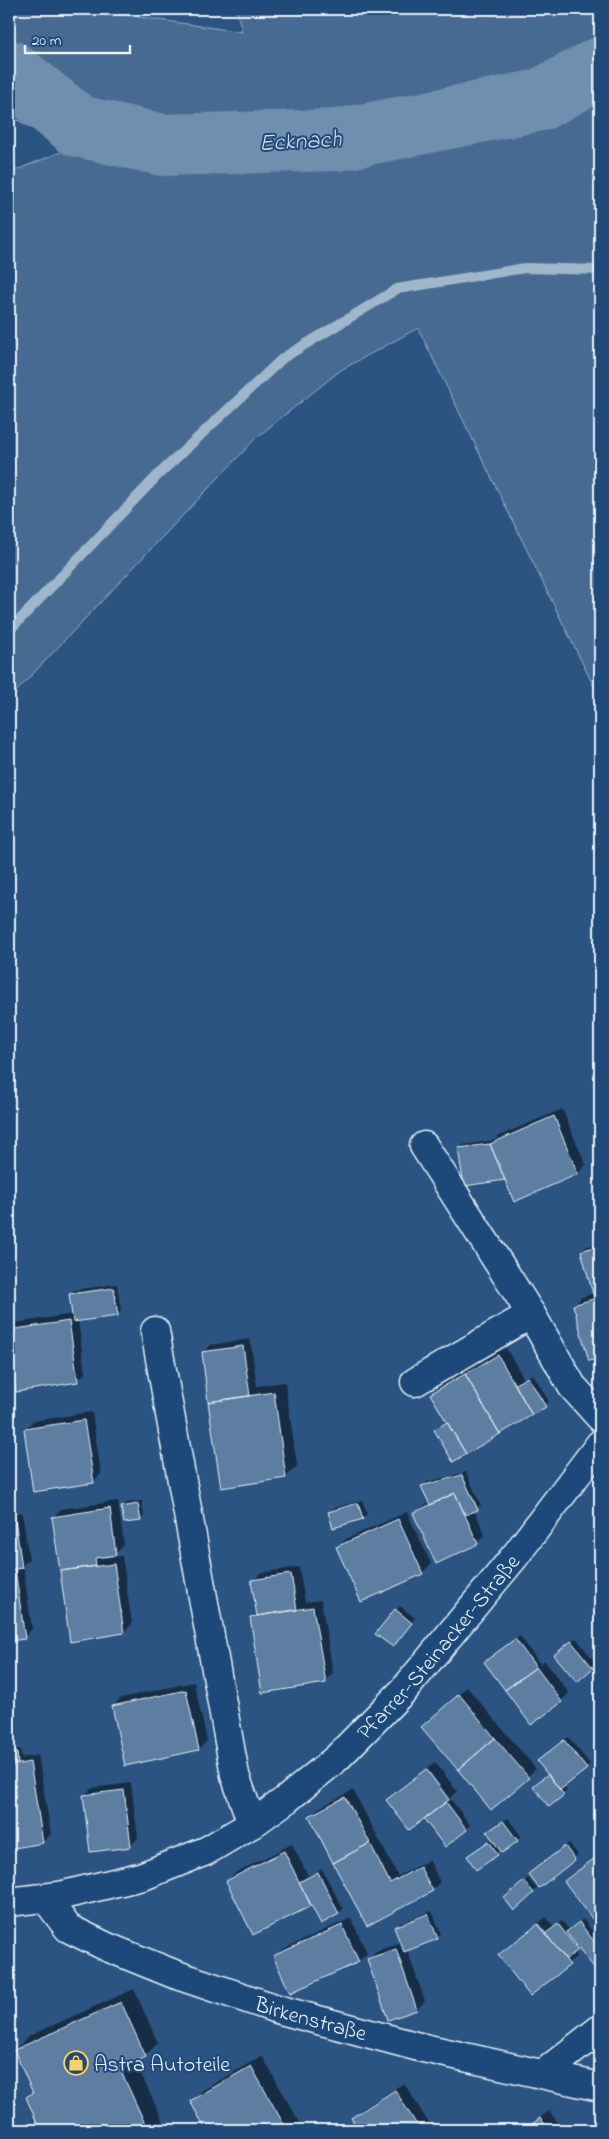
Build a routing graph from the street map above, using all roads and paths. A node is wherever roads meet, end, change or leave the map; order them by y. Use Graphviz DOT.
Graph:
graph roads {
  1 [pos="424,1146"];
  2 [pos="531,1314"];
  3 [pos="155,1331"];
  4 [pos="415,1382"];
  5 [pos="600,1418"];
  6 [pos="600,1444"];
  7 [pos="252,1824"];
  8 [pos="46,1899"];
  9 [pos="9,1902"];
  10 [pos="600,2029"];
  11 [pos="544,2073"];
  12 [pos="600,2087"];
  1 -- 2 [label="street"];
  2 -- 4 [label="street"];
  2 -- 5 [label="street"];
  3 -- 7 [label="street"];
  6 -- 7 [label="street, Pfarrer-Steinacker-Straße"];
  7 -- 8 [label="street, Pfarrer-Steinacker-Straße"];
  8 -- 9 [label="street, Pfarrer-Steinacker-Straße"];
  8 -- 11 [label="street, Birkenstraße"];
  10 -- 11 [label="street"];
  11 -- 12 [label="street, Birkenstraße"];
}
